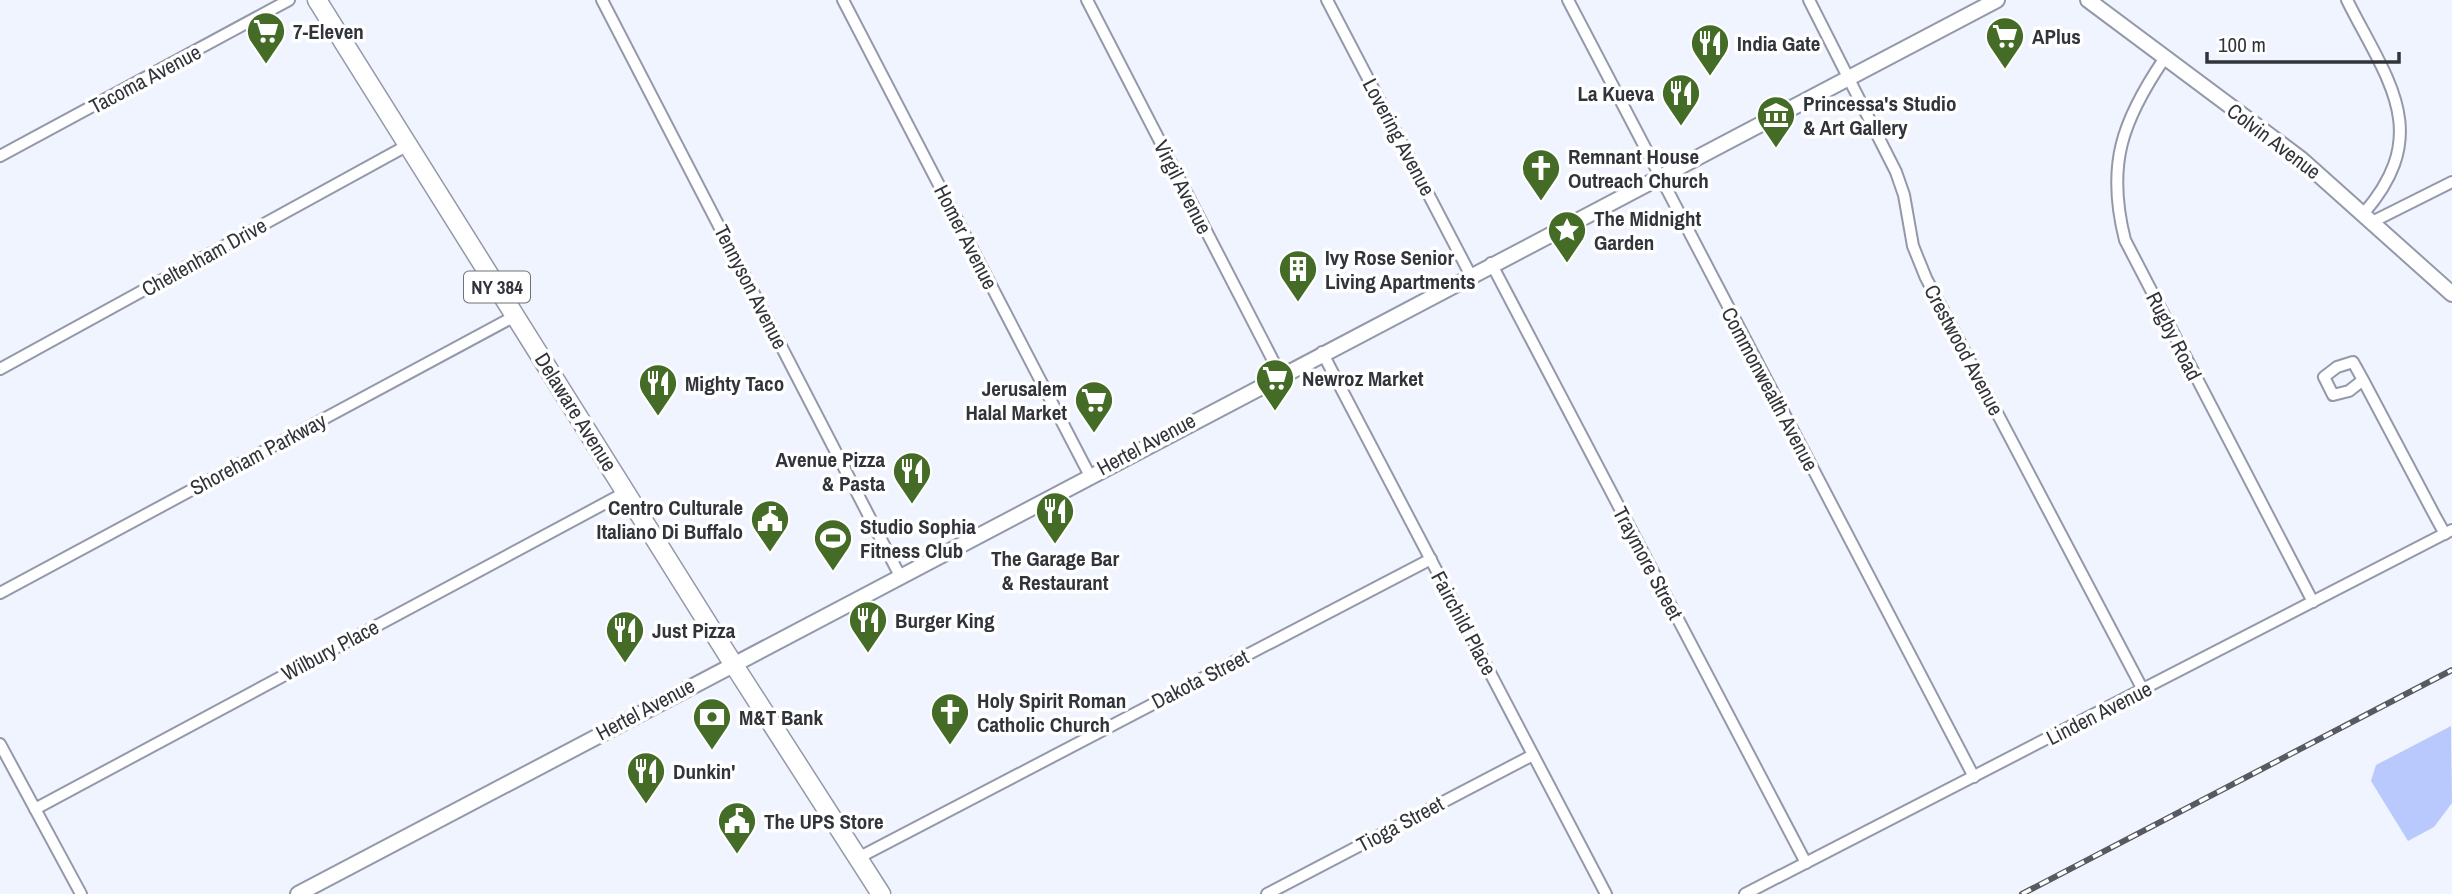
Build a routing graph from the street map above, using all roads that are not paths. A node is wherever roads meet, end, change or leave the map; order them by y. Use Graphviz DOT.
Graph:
graph roads {
  1 [pos="289,0"];
  2 [pos="317,0"];
  3 [pos="602,0"];
  4 [pos="843,0"];
  5 [pos="1087,0"];
  6 [pos="1327,0"];
  7 [pos="1568,0"];
  8 [pos="1809,0"];
  9 [pos="1997,0"];
  10 [pos="2088,0"];
  11 [pos="2347,0"];
  12 [pos="2164,59"];
  13 [pos="1848,76"];
  14 [pos="408,145"];
  15 [pos="0,156"];
  16 [pos="1659,175"];
  17 [pos="2452,182"];
  18 [pos="2368,218"];
  19 [pos="1491,263"];
  20 [pos="1470,274"];
  21 [pos="2452,294"];
  22 [pos="515,316"];
  23 [pos="1322,352"];
  24 [pos="0,369"];
  25 [pos="1280,374"];
  26 [pos="2363,380"];
  27 [pos="1089,474"];
  28 [pos="626,492"];
  29 [pos="2448,532"];
  30 [pos="1431,559"];
  31 [pos="900,574"];
  32 [pos="0,593"];
  33 [pos="2313,602"];
  34 [pos="732,662"];
  35 [pos="2143,690"];
  36 [pos="0,744"];
  37 [pos="1533,755"];
  38 [pos="1974,777"];
  39 [pos="35,809"];
  40 [pos="858,858"];
  41 [pos="1806,863"];
  42 [pos="81,894"];
  43 [pos="298,894"];
  44 [pos="881,894"];
  45 [pos="1267,894"];
  46 [pos="1606,894"];
  47 [pos="1745,894"];
  1 -- 15 [label="street, Tacoma Avenue"];
  2 -- 14 [label="main road, Delaware Avenue / NY 384"];
  3 -- 31 [label="street, Tennyson Avenue"];
  4 -- 27 [label="street, Homer Avenue"];
  5 -- 25 [label="street, Virgil Avenue"];
  6 -- 20 [label="street, Lovering Avenue"];
  7 -- 16 [label="street, Commonwealth Avenue"];
  8 -- 13 [label="street, Crestwood Avenue"];
  9 -- 13 [label="street, Hertel Avenue"];
  10 -- 12 [label="street, Colvin Avenue"];
  11 -- 18 [label="street"];
  12 -- 18 [label="street, Colvin Avenue"];
  12 -- 33 [label="street, Rugby Road"];
  13 -- 16 [label="street, Hertel Avenue"];
  13 -- 35 [label="street, Crestwood Avenue"];
  14 -- 22 [label="main road, Delaware Avenue / NY 384"];
  14 -- 24 [label="street, Cheltenham Drive"];
  16 -- 19 [label="street, Hertel Avenue"];
  16 -- 38 [label="street, Commonwealth Avenue"];
  17 -- 18 [label="street"];
  18 -- 21 [label="street, Colvin Avenue"];
  19 -- 20 [label="street, Hertel Avenue"];
  19 -- 41 [label="street, Traymore Street"];
  20 -- 23 [label="street, Hertel Avenue"];
  22 -- 28 [label="main road, Delaware Avenue / NY 384"];
  22 -- 32 [label="street, Shoreham Parkway"];
  23 -- 25 [label="street, Hertel Avenue"];
  23 -- 30 [label="street, Fairchild Place"];
  25 -- 27 [label="street, Hertel Avenue"];
  26 -- 29 [label="street"];
  27 -- 31 [label="street, Hertel Avenue"];
  28 -- 34 [label="main road, Delaware Avenue / NY 384"];
  28 -- 39 [label="street, Wilbury Place"];
  29 -- 33 [label="street, Linden Avenue"];
  30 -- 37 [label="street, Fairchild Place"];
  30 -- 40 [label="street, Dakota Street"];
  31 -- 34 [label="street, Hertel Avenue"];
  33 -- 35 [label="street, Linden Avenue"];
  34 -- 40 [label="main road, Delaware Avenue / NY 384"];
  34 -- 43 [label="street, Hertel Avenue"];
  35 -- 38 [label="street, Linden Avenue"];
  36 -- 39 [label="street"];
  37 -- 45 [label="street, Tioga Street"];
  37 -- 46 [label="street, Fairchild Place"];
  38 -- 41 [label="street, Linden Avenue"];
  39 -- 42 [label="street"];
  40 -- 44 [label="main road, Delaware Avenue / NY 384"];
  41 -- 47 [label="street, Linden Avenue"];
}
